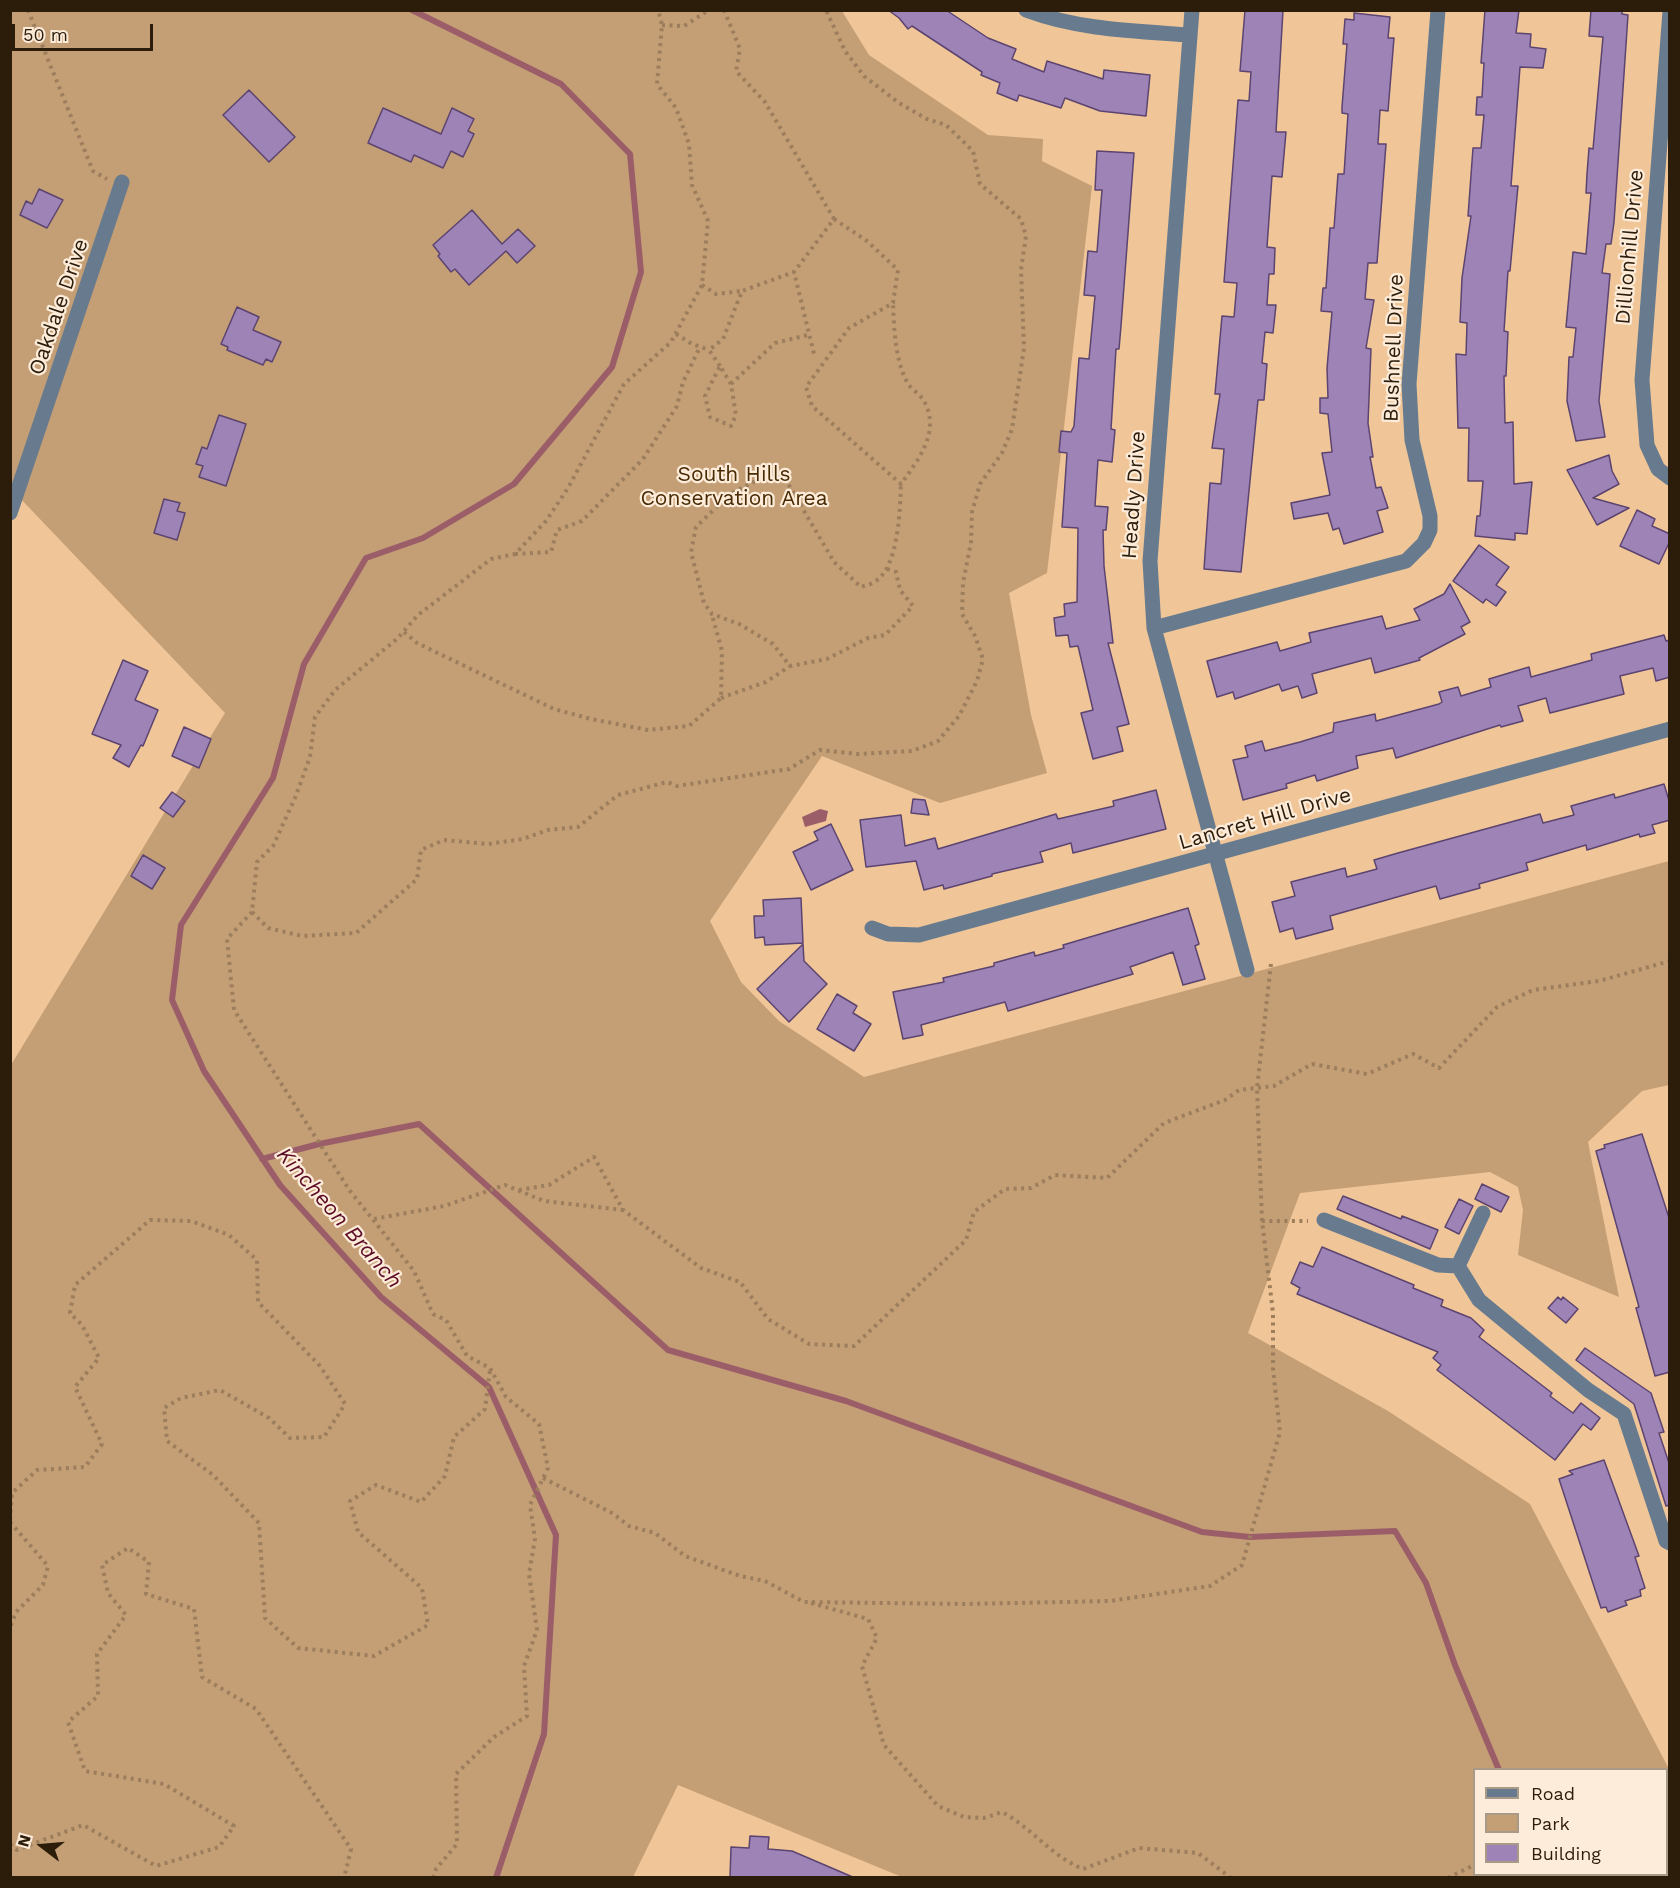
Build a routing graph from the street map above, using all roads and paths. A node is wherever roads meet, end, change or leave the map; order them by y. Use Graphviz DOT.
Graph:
graph roads {
  1 [pos="27,10"];
  2 [pos="658,10"];
  3 [pos="709,10"];
  4 [pos="724,10"];
  5 [pos="826,10"];
  6 [pos="1026,10"];
  7 [pos="1192,10"];
  8 [pos="1438,10"];
  9 [pos="1670,11"];
  10 [pos="662,25"];
  11 [pos="1190,35"];
  12 [pos="121,184"];
  13 [pos="834,219"];
  14 [pos="794,272"];
  15 [pos="702,285"];
  16 [pos="742,291"];
  17 [pos="893,303"];
  18 [pos="676,334"];
  19 [pos="808,335"];
  20 [pos="700,347"];
  21 [pos="709,350"];
  22 [pos="814,354"];
  23 [pos="720,366"];
  24 [pos="730,384"];
  25 [pos="1670,478"];
  26 [pos="901,484"];
  27 [pos="10,513"];
  28 [pos="515,554"];
  29 [pos="887,569"];
  30 [pos="712,614"];
  31 [pos="1155,628"];
  32 [pos="404,632"];
  33 [pos="790,666"];
  34 [pos="721,698"];
  35 [pos="1670,729"];
  36 [pos="1215,855"];
  37 [pos="252,912"];
  38 [pos="872,928"];
  39 [pos="1670,961"];
  40 [pos="1271,964"];
  41 [pos="1247,970"];
  42 [pos="1257,1088"];
  43 [pos="519,1190"];
  44 [pos="623,1210"];
  45 [pos="1483,1212"];
  46 [pos="374,1219"];
  47 [pos="1324,1220"];
  48 [pos="1262,1221"];
  49 [pos="1458,1266"];
  50 [pos="490,1368"];
  51 [pos="543,1478"];
  52 [pos="10,1521"];
  53 [pos="1670,1544"];
  54 [pos="804,1602"];
  55 [pos="10,1629"];
  56 [pos="10,1844"];
  57 [pos="1473,1866"];
  58 [pos="344,1878"];
  59 [pos="433,1878"];
  60 [pos="1231,1878"];
  61 [pos="1448,1878"];
  1 -- 12 [label="path"];
  2 -- 10 [label="path"];
  3 -- 10 [label="path"];
  4 -- 13 [label="path"];
  5 -- 37 [label="path"];
  6 -- 11 [label="street"];
  7 -- 11 [label="street, Headly Drive"];
  8 -- 31 [label="street, Bushnell Drive"];
  9 -- 25 [label="street, Dillionhill Drive"];
  10 -- 15 [label="path"];
  11 -- 31 [label="street, Headly Drive"];
  12 -- 27 [label="street, Oakdale Drive"];
  13 -- 14 [label="path"];
  13 -- 17 [label="path"];
  14 -- 16 [label="path"];
  14 -- 19 [label="path"];
  15 -- 16 [label="path"];
  15 -- 18 [label="path"];
  16 -- 21 [label="path"];
  17 -- 26 [label="path"];
  17 -- 26 [label="path"];
  18 -- 20 [label="path"];
  18 -- 28 [label="path"];
  19 -- 22 [label="path"];
  19 -- 24 [label="path"];
  20 -- 21 [label="path"];
  20 -- 28 [label="path"];
  21 -- 23 [label="path"];
  23 -- 24 [label="path"];
  23 -- 24 [label="path"];
  26 -- 29 [label="path"];
  28 -- 32 [label="path"];
  29 -- 30 [label="path"];
  29 -- 33 [label="path"];
  30 -- 33 [label="path"];
  30 -- 34 [label="path"];
  31 -- 36 [label="street, Headly Drive"];
  32 -- 34 [label="path"];
  32 -- 37 [label="path"];
  33 -- 34 [label="path"];
  35 -- 36 [label="street, Lancret Hill Drive"];
  36 -- 38 [label="street, Lancret Hill Drive"];
  36 -- 41 [label="street, Headly Drive"];
  37 -- 46 [label="path"];
  39 -- 42 [label="path"];
  40 -- 42 [label="path"];
  42 -- 44 [label="path"];
  42 -- 48 [label="path"];
  43 -- 44 [label="path"];
  43 -- 44 [label="path"];
  43 -- 46 [label="path"];
  45 -- 49 [label="street"];
  46 -- 50 [label="path"];
  47 -- 48 [label="path"];
  47 -- 49 [label="street"];
  48 -- 54 [label="path"];
  49 -- 53 [label="street"];
  50 -- 51 [label="path"];
  50 -- 52 [label="path"];
  51 -- 54 [label="path"];
  51 -- 59 [label="path"];
  52 -- 55 [label="path"];
  54 -- 60 [label="path"];
  56 -- 58 [label="path"];
  57 -- 61 [label="path"];
}
